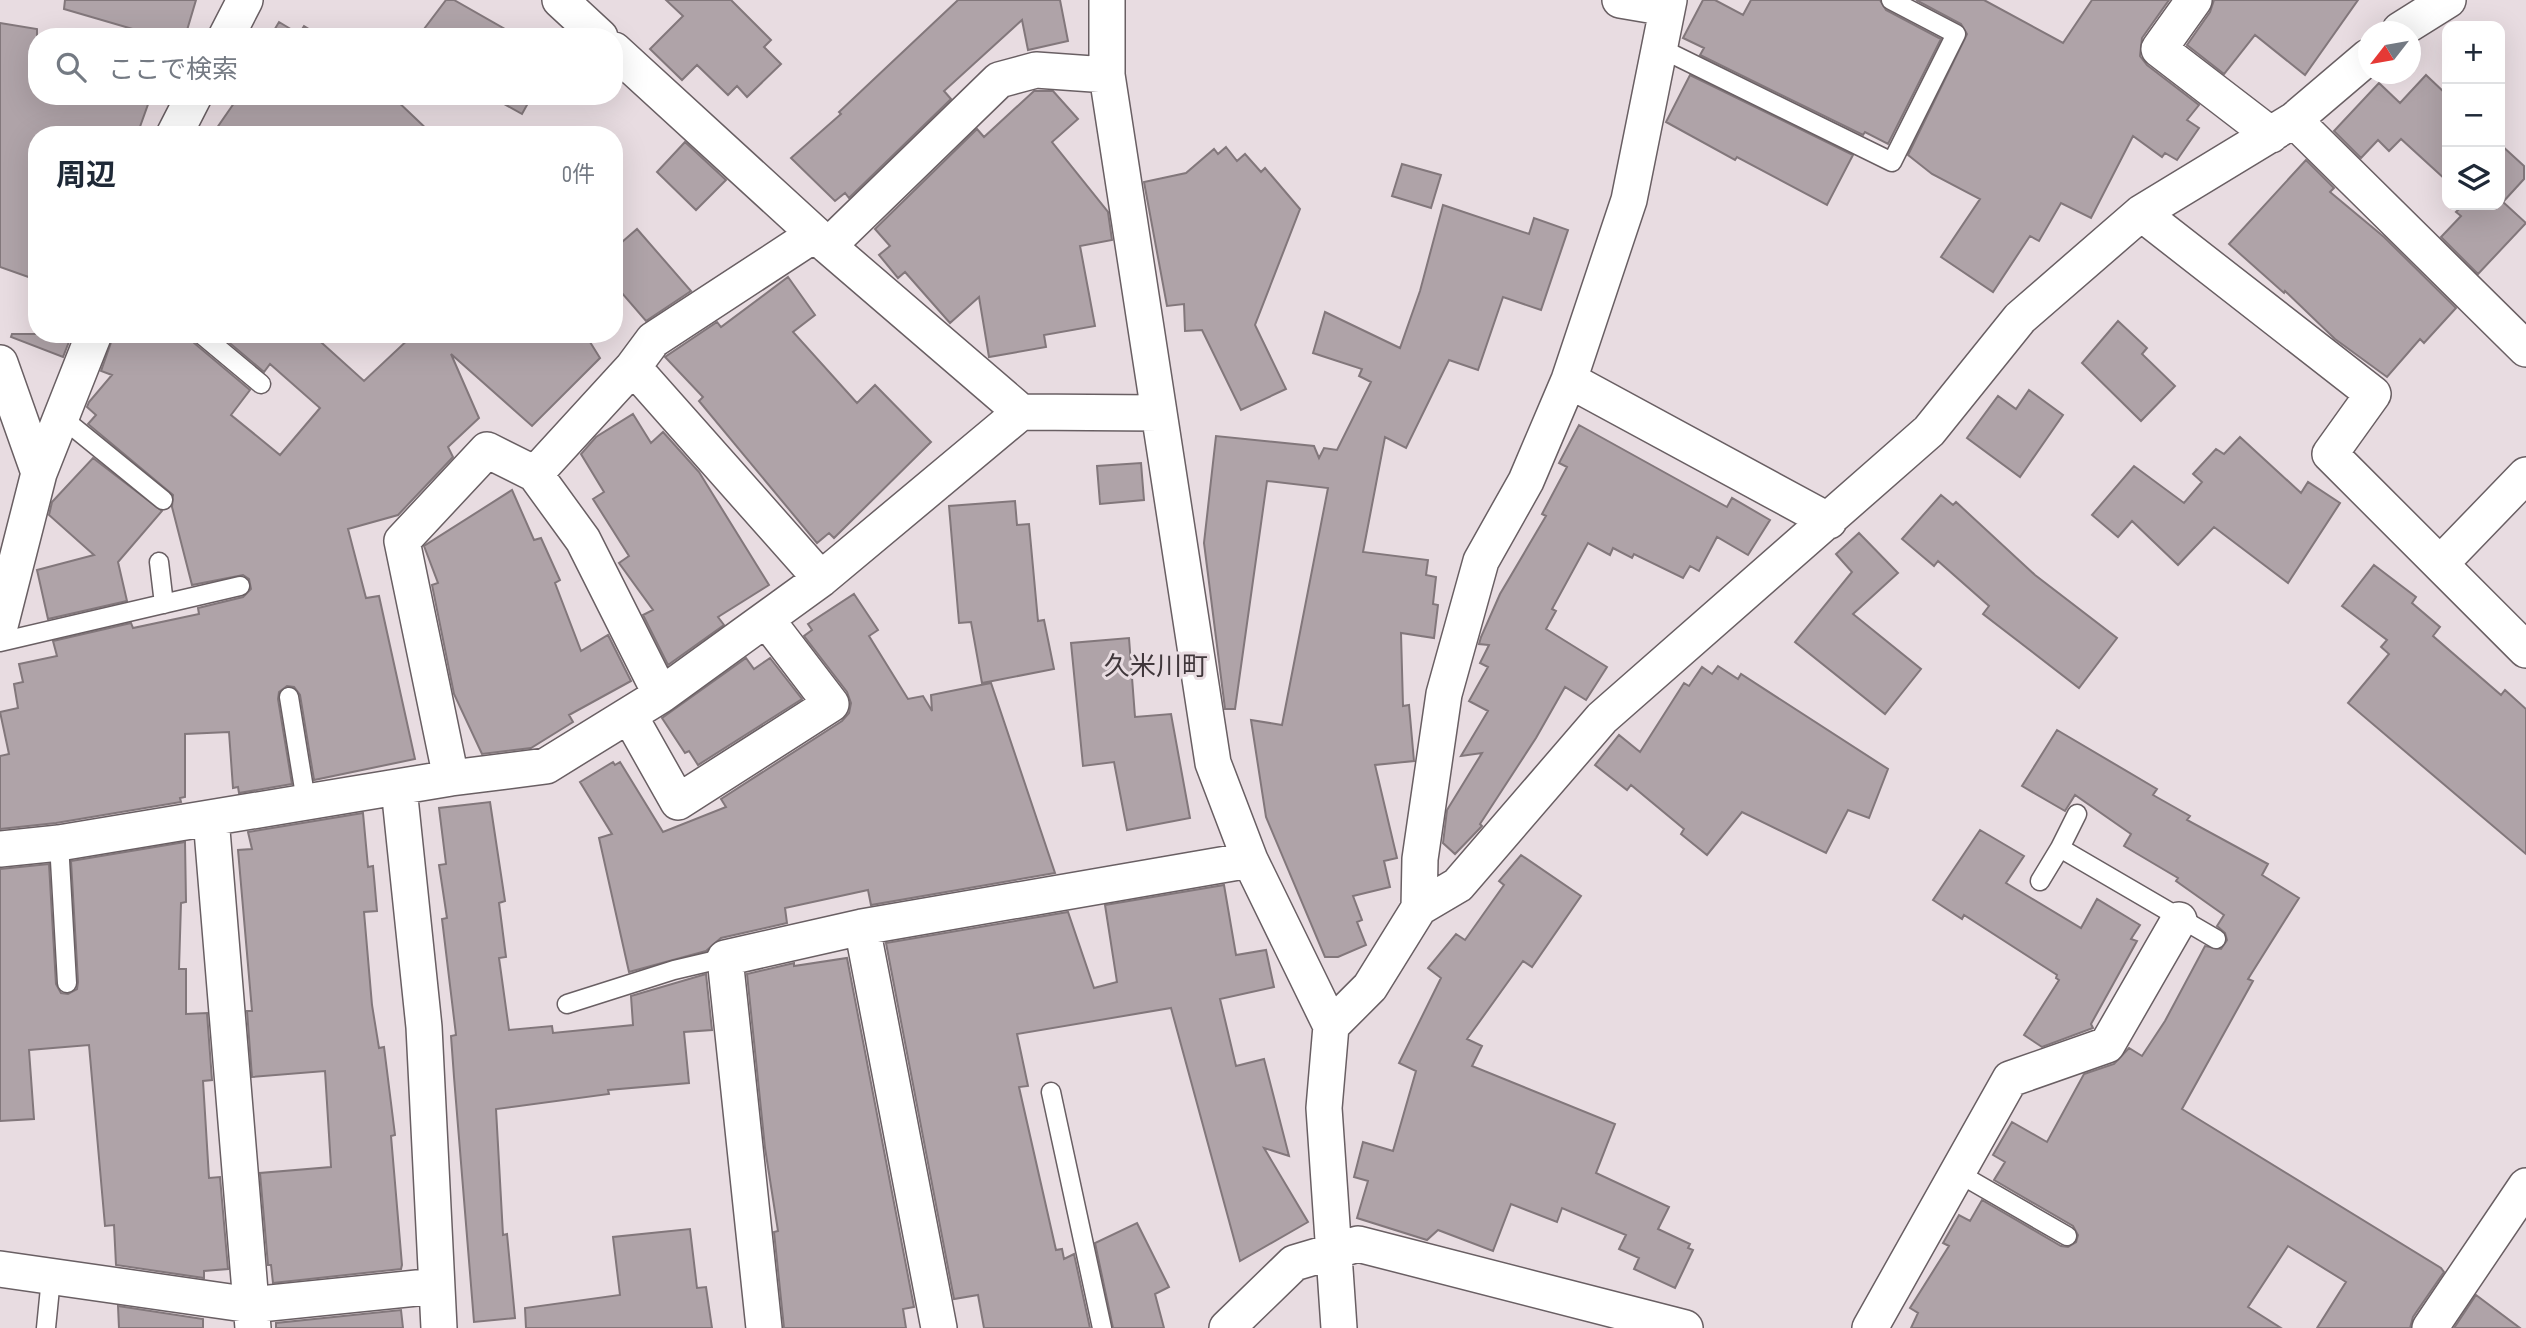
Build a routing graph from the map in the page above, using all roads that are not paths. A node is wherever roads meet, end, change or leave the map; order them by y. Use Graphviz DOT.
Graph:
graph roads {
  1 [pos="245,0"];
  2 [pos="560,0"];
  3 [pos="1108,0"];
  4 [pos="1620,0"];
  5 [pos="1891,0"];
  6 [pos="2194,0"];
  7 [pos="2418,0"];
  8 [pos="2448,0"];
  9 [pos="1668,4"];
  10 [pos="2406,21"];
  11 [pos="2415,21"];
  12 [pos="231,28"];
  13 [pos="590,28"];
  14 [pos="1660,48"];
  15 [pos="623,58"];
  16 [pos="2358,65"];
  17 [pos="1107,75"];
  18 [pos="189,105"];
  19 [pos="179,126"];
  20 [pos="2282,127"];
  21 [pos="2141,213"];
  22 [pos="822,240"];
  23 [pos="90,343"];
  24 [pos="212,343"];
  25 [pos="2526,349"];
  26 [pos="0,363"];
  27 [pos="633,367"];
  28 [pos="1569,380"];
  29 [pos="261,384"];
  30 [pos="1021,412"];
  31 [pos="1159,413"];
  32 [pos="61,417"];
  33 [pos="39,473"];
  34 [pos="535,474"];
  35 [pos="2526,475"];
  36 [pos="163,500"];
  37 [pos="1829,521"];
  38 [pos="12,532"];
  39 [pos="159,562"];
  40 [pos="2440,564"];
  41 [pos="821,579"];
  42 [pos="240,586"];
  43 [pos="164,604"];
  44 [pos="766,619"];
  45 [pos="0,626"];
  46 [pos="0,642"];
  47 [pos="2526,650"];
  48 [pos="661,695"];
  49 [pos="289,698"];
  50 [pos="629,715"];
  51 [pos="451,778"];
  52 [pos="399,788"];
  53 [pos="306,802"];
  54 [pos="2077,814"];
  55 [pos="211,818"];
  56 [pos="59,843"];
  57 [pos="2060,848"];
  58 [pos="0,849"];
  59 [pos="1250,860"];
  60 [pos="2040,881"];
  61 [pos="1419,908"];
  62 [pos="2179,920"];
  63 [pos="862,927"];
  64 [pos="2216,939"];
  65 [pos="725,958"];
  66 [pos="67,983"];
  67 [pos="567,1003"];
  68 [pos="1331,1026"];
  69 [pos="1051,1092"];
  70 [pos="1958,1172"];
  71 [pos="2526,1186"];
  72 [pos="2067,1236"];
  73 [pos="1333,1249"];
  74 [pos="0,1269"];
  75 [pos="51,1278"];
  76 [pos="436,1286"];
  77 [pos="252,1316"];
  78 [pos="46,1328"];
  79 [pos="439,1328"];
  80 [pos="764,1328"];
  81 [pos="939,1328"];
  82 [pos="1102,1328"];
  83 [pos="1227,1328"];
  84 [pos="1339,1328"];
  85 [pos="1685,1328"];
  86 [pos="1870,1328"];
  87 [pos="2430,1328"];
  1 -- 12 [label="street"];
  2 -- 13 [label="street"];
  3 -- 17 [label="street"];
  4 -- 9 [label="street"];
  5 -- 14 [label="lane"];
  6 -- 20 [label="street"];
  7 -- 10 [label="street"];
  8 -- 11 [label="street"];
  9 -- 14 [label="street"];
  14 -- 28 [label="street"];
  15 -- 22 [label="street"];
  16 -- 20 [label="street"];
  17 -- 22 [label="street"];
  17 -- 31 [label="street"];
  18 -- 19 [label="street"];
  20 -- 21 [label="street"];
  20 -- 25 [label="street"];
  21 -- 37 [label="street"];
  21 -- 40 [label="street"];
  22 -- 27 [label="street"];
  22 -- 30 [label="street"];
  23 -- 32 [label="street"];
  24 -- 29 [label="lane"];
  26 -- 33 [label="street"];
  27 -- 34 [label="street"];
  27 -- 41 [label="street"];
  28 -- 37 [label="street"];
  28 -- 61 [label="street"];
  30 -- 31 [label="street"];
  30 -- 41 [label="street"];
  31 -- 59 [label="street"];
  32 -- 33 [label="street"];
  32 -- 36 [label="lane"];
  33 -- 38 [label="street"];
  34 -- 48 [label="street"];
  34 -- 51 [label="street"];
  35 -- 40 [label="street"];
  37 -- 61 [label="street"];
  38 -- 45 [label="street"];
  39 -- 43 [label="lane"];
  40 -- 47 [label="street"];
  41 -- 44 [label="street"];
  42 -- 43 [label="lane"];
  43 -- 46 [label="lane"];
  44 -- 48 [label="street"];
  44 -- 50 [label="street"];
  48 -- 50 [label="street"];
  49 -- 53 [label="lane"];
  50 -- 51 [label="street"];
  51 -- 52 [label="street"];
  52 -- 53 [label="street"];
  52 -- 76 [label="street"];
  53 -- 55 [label="street"];
  54 -- 57 [label="lane"];
  55 -- 56 [label="street"];
  55 -- 77 [label="street"];
  56 -- 58 [label="street"];
  56 -- 66 [label="lane"];
  57 -- 60 [label="lane"];
  57 -- 62 [label="lane"];
  59 -- 63 [label="street"];
  59 -- 68 [label="street"];
  61 -- 68 [label="street"];
  62 -- 64 [label="lane"];
  62 -- 70 [label="street"];
  63 -- 65 [label="street"];
  63 -- 81 [label="street"];
  65 -- 67 [label="lane"];
  65 -- 80 [label="street"];
  68 -- 73 [label="street"];
  69 -- 82 [label="lane"];
  70 -- 72 [label="lane"];
  70 -- 86 [label="street"];
  71 -- 87 [label="street"];
  73 -- 83 [label="street"];
  73 -- 84 [label="street"];
  73 -- 85 [label="street"];
  74 -- 75 [label="street"];
  75 -- 77 [label="street"];
  75 -- 78 [label="lane"];
  76 -- 77 [label="street"];
  76 -- 79 [label="street"];
}
